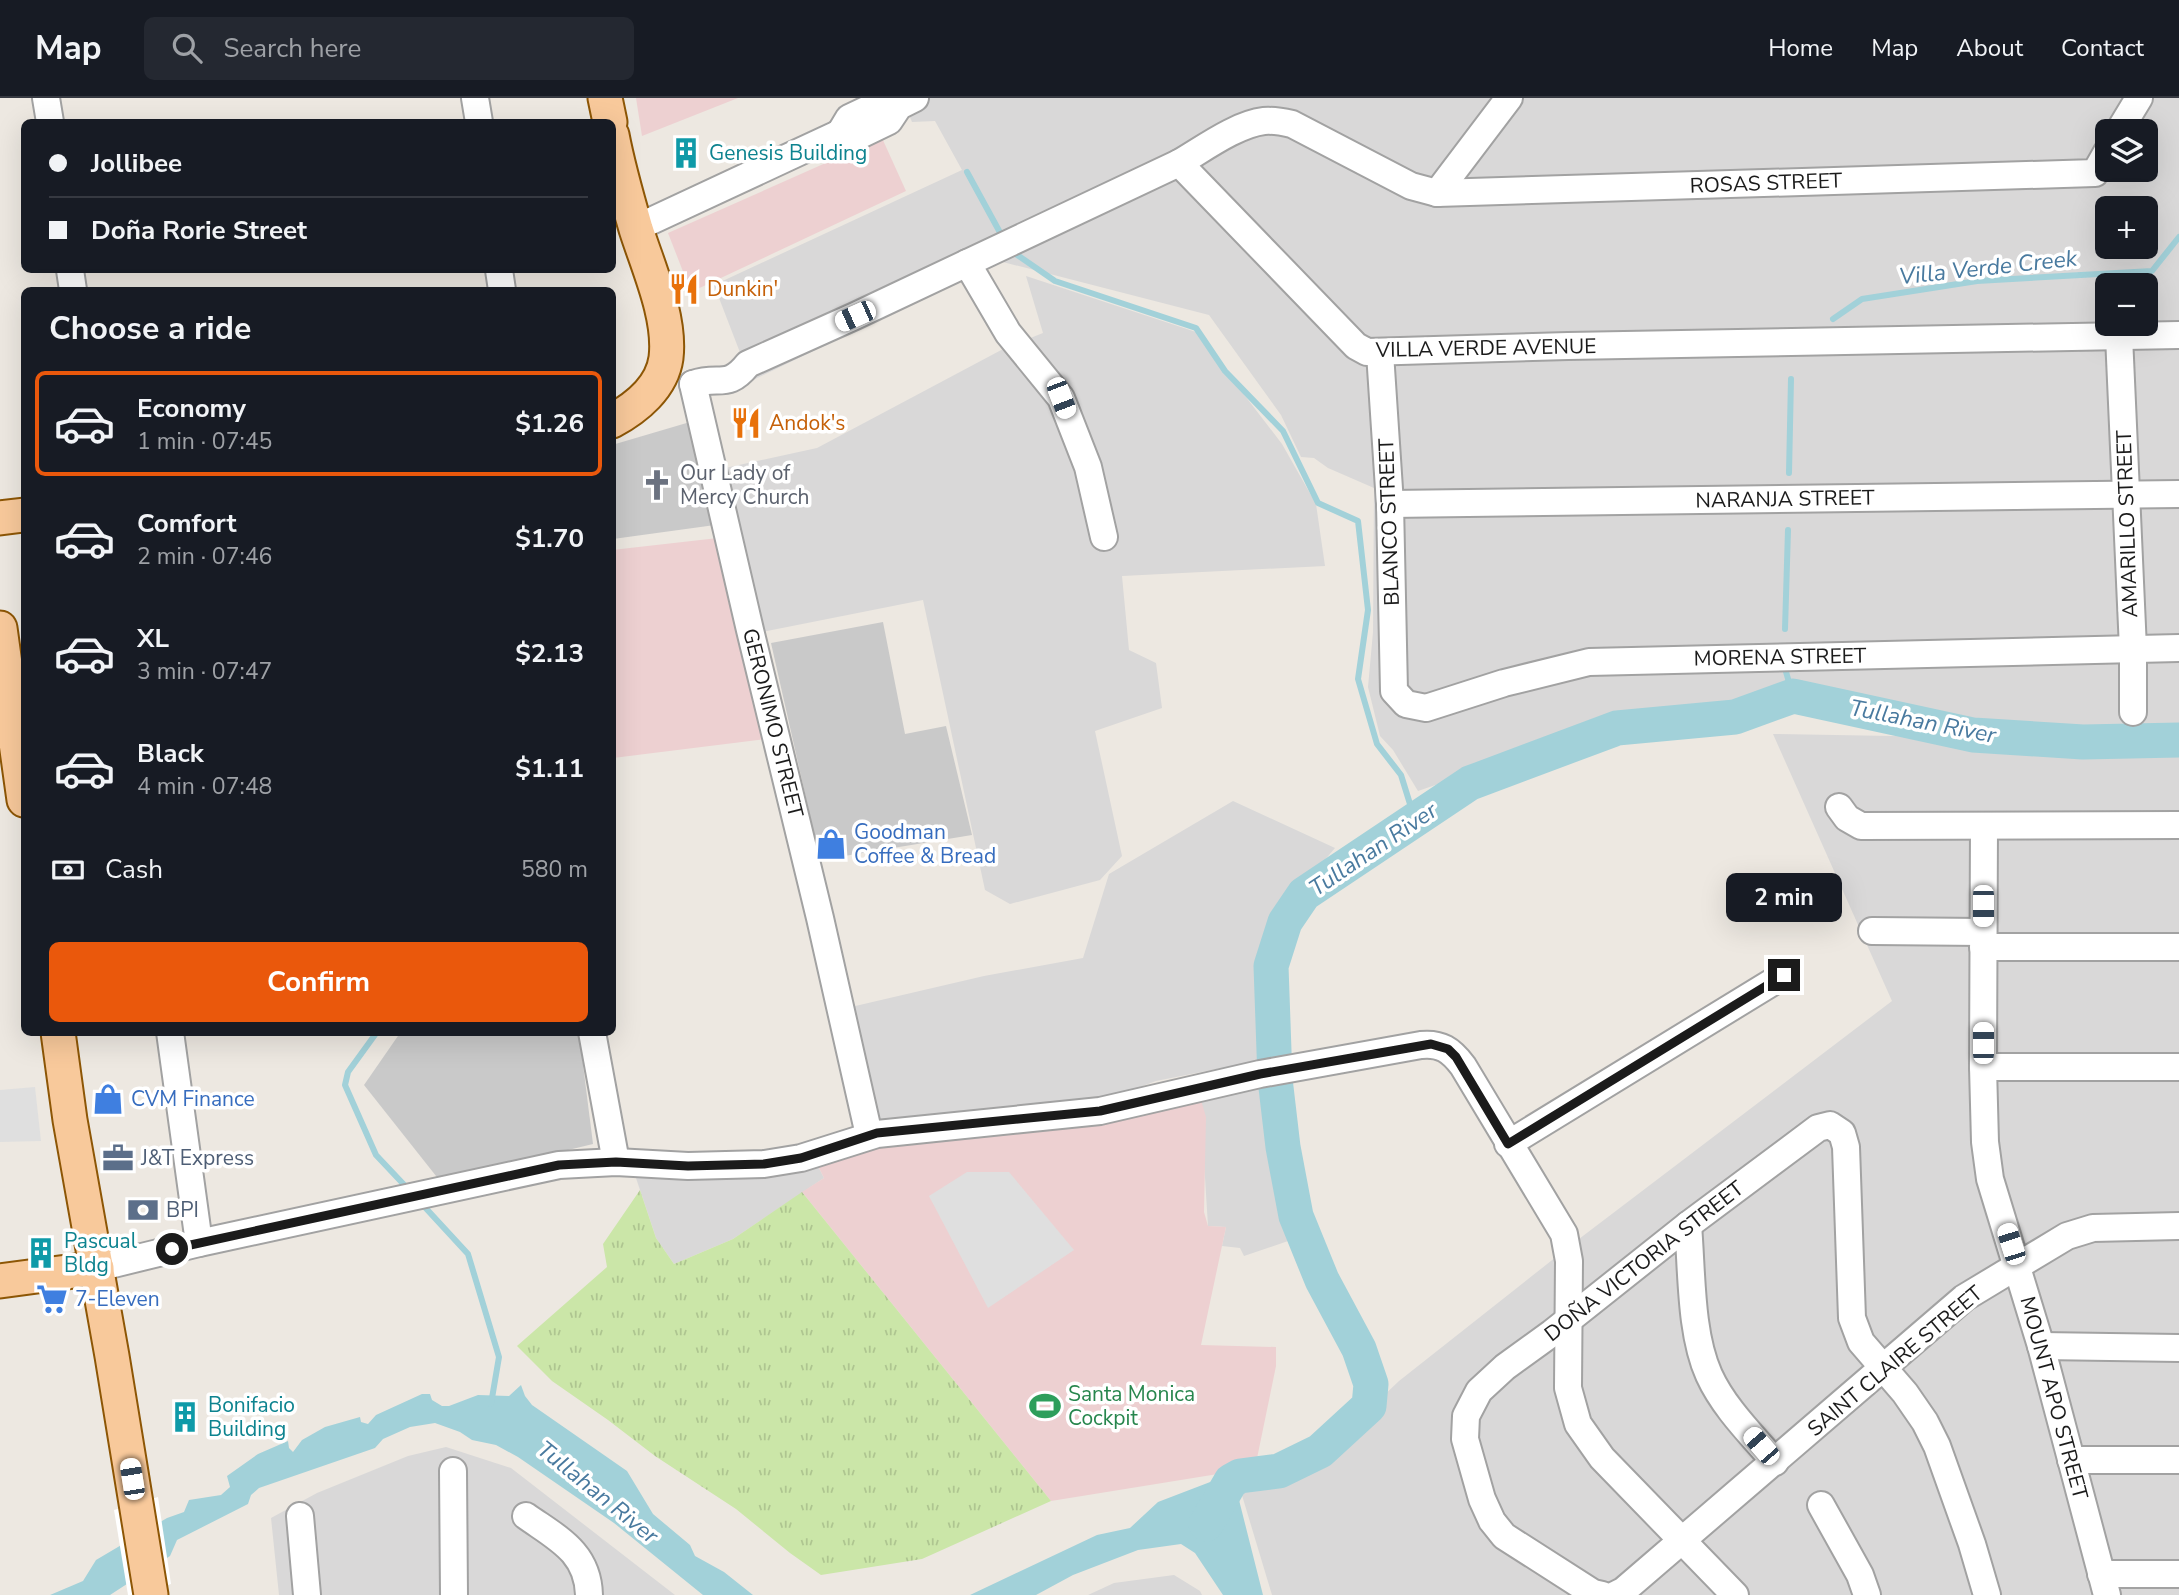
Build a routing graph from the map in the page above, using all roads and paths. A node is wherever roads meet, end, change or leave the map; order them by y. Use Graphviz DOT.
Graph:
graph roads {
  1 [pos="46,98"];
  2 [pos="475,98"];
  3 [pos="606,98"];
  4 [pos="1509,98"];
  5 [pos="2139,98"];
  6 [pos="908,101"];
  7 [pos="50,119"];
  8 [pos="478,119"];
  9 [pos="610,119"];
  10 [pos="2126,119"];
  11 [pos="616,150"];
  12 [pos="2095,162"];
  13 [pos="1179,163"];
  14 [pos="1437,193"];
  15 [pos="636,228"];
  16 [pos="967,263"];
  17 [pos="2158,335"];
  18 [pos="2179,335"];
  19 [pos="2119,336"];
  20 [pos="1380,353"];
  21 [pos="663,372"];
  22 [pos="700,382"];
  23 [pos="616,418"];
  24 [pos="2179,495"];
  25 [pos="2126,496"];
  26 [pos="1390,504"];
  27 [pos="21,515"];
  28 [pos="0,518"];
  29 [pos="1104,537"];
  30 [pos="0,628"];
  31 [pos="2179,648"];
  32 [pos="2133,649"];
  33 [pos="1394,691"];
  34 [pos="2133,712"];
  35 [pos="21,778"];
  36 [pos="1839,807"];
  37 [pos="2179,825"];
  38 [pos="1984,826"];
  39 [pos="1872,931"];
  40 [pos="1983,940"];
  41 [pos="2179,947"];
  42 [pos="1784,975"];
  43 [pos="59,1036"];
  44 [pos="171,1036"];
  45 [pos="593,1036"];
  46 [pos="2179,1067"];
  47 [pos="1983,1068"];
  48 [pos="869,1135"];
  49 [pos="1508,1144"];
  50 [pos="616,1162"];
  51 [pos="1688,1225"];
  52 [pos="2179,1226"];
  53 [pos="199,1243"];
  54 [pos="2018,1266"];
  55 [pos="97,1268"];
  56 [pos="0,1281"];
  57 [pos="1569,1320"];
  58 [pos="2041,1346"];
  59 [pos="2179,1348"];
  60 [pos="1883,1370"];
  61 [pos="2071,1460"];
  62 [pos="2179,1460"];
  63 [pos="1775,1462"];
  64 [pos="453,1471"];
  65 [pos="1821,1505"];
  66 [pos="300,1516"];
  67 [pos="526,1516"];
  68 [pos="1681,1542"];
  69 [pos="2179,1574"];
  70 [pos="2104,1584"];
  71 [pos="150,1593"];
  72 [pos="1603,1594"];
  73 [pos="307,1595"];
  74 [pos="454,1595"];
  75 [pos="589,1595"];
  76 [pos="1735,1595"];
  77 [pos="1867,1595"];
  78 [pos="1987,1595"];
  1 -- 7 [label="street"];
  2 -- 8 [label="street"];
  3 -- 9 [label="main road"];
  4 -- 14 [label="street"];
  5 -- 10 [label="street"];
  6 -- 15 [label="street"];
  11 -- 15 [label="main road"];
  12 -- 14 [label="street, ROSAS STREET"];
  13 -- 14 [label="street, ROSAS STREET"];
  13 -- 16 [label="street"];
  13 -- 20 [label="street, VILLA VERDE AVENUE"];
  15 -- 21 [label="main road"];
  16 -- 22 [label="street"];
  16 -- 29 [label="street"];
  17 -- 18 [label="street, VILLA VERDE AVENUE"];
  19 -- 20 [label="street, VILLA VERDE AVENUE"];
  19 -- 25 [label="street, AMARILLO STREET"];
  20 -- 26 [label="street, BLANCO STREET"];
  21 -- 22 [label="street"];
  21 -- 23 [label="main road"];
  22 -- 48 [label="street, GERONIMO STREET"];
  24 -- 25 [label="street, NARANJA STREET"];
  25 -- 26 [label="street, NARANJA STREET"];
  25 -- 32 [label="street, AMARILLO STREET"];
  26 -- 33 [label="street, BLANCO STREET"];
  27 -- 28 [label="main road"];
  30 -- 35 [label="main road"];
  31 -- 32 [label="street, MORENA STREET"];
  32 -- 33 [label="street, MORENA STREET"];
  32 -- 34 [label="street, AMARILLO STREET"];
  36 -- 38 [label="street"];
  37 -- 38 [label="street"];
  38 -- 40 [label="street, MOUNT APO STREET"];
  39 -- 40 [label="street"];
  40 -- 41 [label="street"];
  40 -- 47 [label="street, MOUNT APO STREET"];
  42 -- 49 [label="street"];
  43 -- 55 [label="main road"];
  44 -- 53 [label="street"];
  45 -- 50 [label="street"];
  46 -- 47 [label="street"];
  47 -- 54 [label="street, MOUNT APO STREET"];
  48 -- 49 [label="street"];
  48 -- 50 [label="street"];
  49 -- 57 [label="street"];
  50 -- 53 [label="street"];
  51 -- 57 [label="street, DOÑA VICTORIA STREET"];
  51 -- 60 [label="street, DOÑA VICTORIA STREET"];
  51 -- 63 [label="street"];
  52 -- 54 [label="street, SAINT CLAIRE STREET"];
  53 -- 55 [label="street"];
  54 -- 58 [label="street, MOUNT APO STREET"];
  54 -- 60 [label="street, SAINT CLAIRE STREET"];
  55 -- 56 [label="main road"];
  55 -- 71 [label="main road"];
  57 -- 68 [label="street"];
  57 -- 72 [label="street, DOÑA VICTORIA STREET"];
  58 -- 59 [label="street"];
  58 -- 61 [label="street, MOUNT APO STREET"];
  60 -- 63 [label="street, SAINT CLAIRE STREET"];
  60 -- 78 [label="street"];
  61 -- 62 [label="street"];
  61 -- 70 [label="street, MOUNT APO STREET"];
  63 -- 68 [label="street, SAINT CLAIRE STREET"];
  64 -- 74 [label="street"];
  65 -- 77 [label="street"];
  66 -- 73 [label="street"];
  67 -- 75 [label="street"];
  68 -- 72 [label="street, SAINT CLAIRE STREET"];
  68 -- 76 [label="street"];
  69 -- 70 [label="street"];
}
